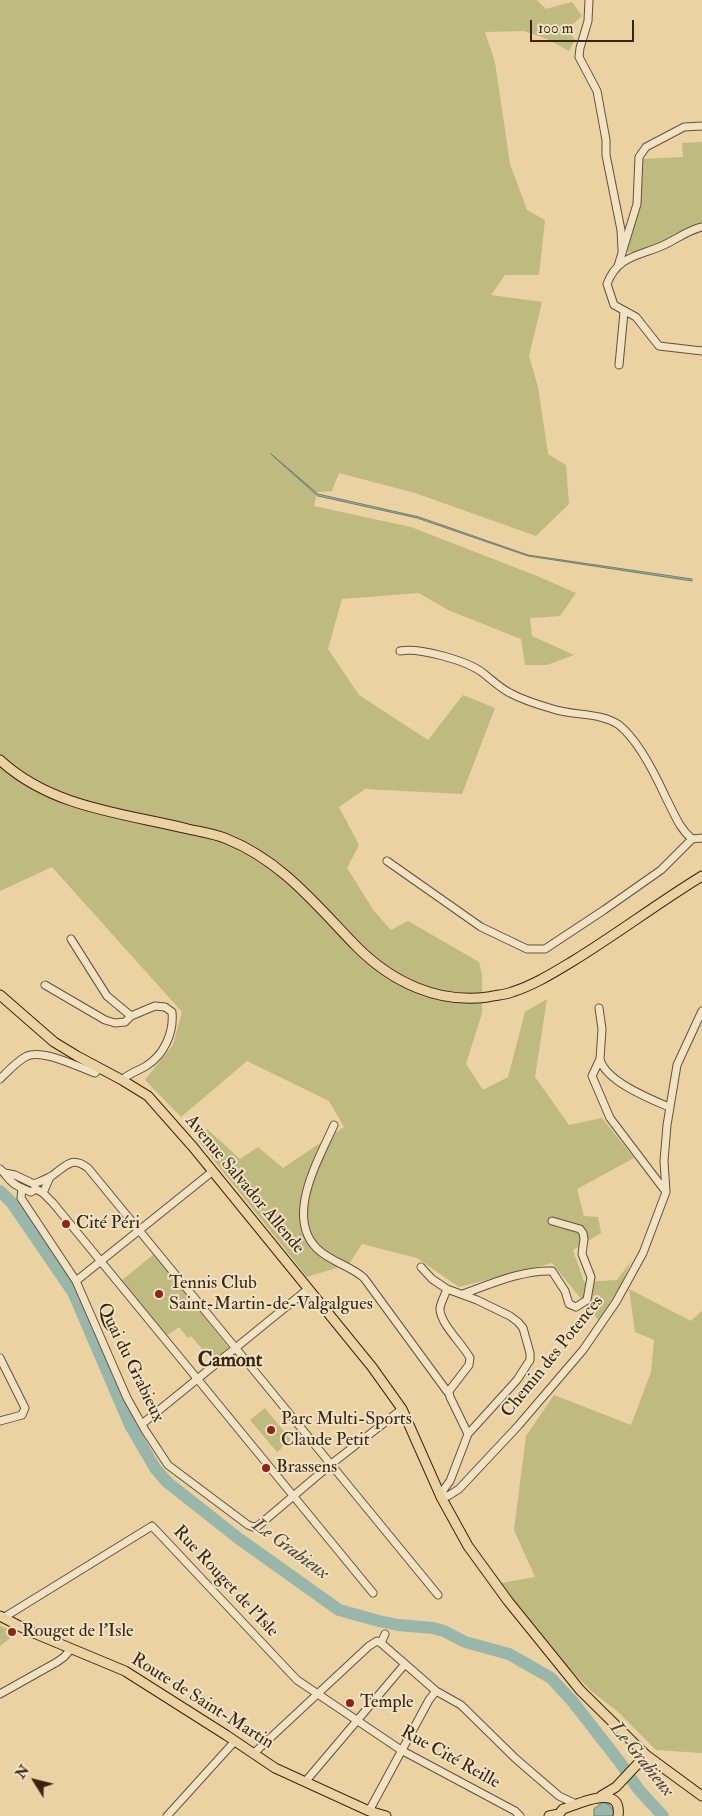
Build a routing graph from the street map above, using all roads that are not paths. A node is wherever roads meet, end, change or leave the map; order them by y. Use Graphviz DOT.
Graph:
graph roads {
  1 [pos="589,0"];
  2 [pos="702,126"];
  3 [pos="702,227"];
  4 [pos="622,250"];
  5 [pos="618,266"];
  6 [pos="624,312"];
  7 [pos="702,351"];
  8 [pos="619,365"];
  9 [pos="400,651"];
  10 [pos="0,760"];
  11 [pos="702,838"];
  12 [pos="692,840"];
  13 [pos="386,861"];
  14 [pos="702,876"];
  15 [pos="72,939"];
  16 [pos="45,985"];
  17 [pos="0,995"];
  18 [pos="599,1008"];
  19 [pos="702,1011"];
  20 [pos="130,1016"];
  21 [pos="600,1059"];
  22 [pos="100,1068"];
  23 [pos="0,1078"];
  24 [pos="122,1080"];
  25 [pos="669,1106"];
  26 [pos="334,1125"];
  27 [pos="3,1171"];
  28 [pos="212,1171"];
  29 [pos="50,1176"];
  30 [pos="22,1188"];
  31 [pos="34,1188"];
  32 [pos="666,1192"];
  33 [pos="43,1193"];
  34 [pos="29,1208"];
  35 [pos="552,1222"];
  36 [pos="140,1230"];
  37 [pos="100,1262"];
  38 [pos="421,1267"];
  39 [pos="76,1282"];
  40 [pos="308,1289"];
  41 [pos="447,1289"];
  42 [pos="462,1294"];
  43 [pos="235,1348"];
  44 [pos="0,1358"];
  45 [pos="197,1378"];
  46 [pos="449,1394"];
  47 [pos="402,1409"];
  48 [pos="0,1421"];
  49 [pos="142,1424"];
  50 [pos="468,1434"];
  51 [pos="330,1465"];
  52 [pos="294,1496"];
  53 [pos="441,1497"];
  54 [pos="373,1594"];
  55 [pos="438,1595"];
  56 [pos="2,1617"];
  57 [pos="385,1634"];
  58 [pos="381,1643"];
  59 [pos="71,1649"];
  60 [pos="405,1664"];
  61 [pos="436,1691"];
  62 [pos="0,1694"];
  63 [pos="316,1695"];
  64 [pos="355,1721"];
  65 [pos="235,1741"];
  66 [pos="401,1750"];
  67 [pos="253,1754"];
  68 [pos="646,1754"];
  69 [pos="304,1782"];
  70 [pos="616,1787"];
  71 [pos="559,1796"];
  72 [pos="600,1796"];
  73 [pos="702,1796"];
  74 [pos="614,1801"];
  75 [pos="576,1804"];
  76 [pos="373,1813"];
  77 [pos="560,1813"];
  78 [pos="621,1814"];
  79 [pos="167,1816"];
  80 [pos="386,1816"];
  81 [pos="520,1816"];
  82 [pos="549,1816"];
  1 -- 4 [label="street"];
  2 -- 4 [label="street"];
  3 -- 5 [label="street"];
  4 -- 5 [label="street"];
  5 -- 6 [label="street"];
  6 -- 7 [label="street"];
  6 -- 8 [label="street"];
  9 -- 12 [label="street"];
  10 -- 14 [label="main road"];
  11 -- 12 [label="street"];
  12 -- 13 [label="street"];
  15 -- 20 [label="street"];
  16 -- 20 [label="street"];
  17 -- 22 [label="main road, Avenue Salvador Allende"];
  18 -- 21 [label="street"];
  19 -- 25 [label="street, Chemin des Potences"];
  20 -- 24 [label="street"];
  21 -- 25 [label="street"];
  21 -- 32 [label="street"];
  22 -- 23 [label="street"];
  22 -- 24 [label="main road, Avenue Salvador Allende"];
  24 -- 28 [label="main road, Avenue Salvador Allende"];
  25 -- 32 [label="street, Chemin des Potences"];
  26 -- 46 [label="street"];
  27 -- 30 [label="street"];
  27 -- 31 [label="street"];
  28 -- 36 [label="street"];
  28 -- 40 [label="main road, Avenue Salvador Allende"];
  29 -- 31 [label="street"];
  29 -- 33 [label="street"];
  29 -- 36 [label="street"];
  30 -- 31 [label="street"];
  30 -- 34 [label="street, Quai du Grabieux"];
  31 -- 33 [label="street"];
  31 -- 34 [label="street"];
  32 -- 53 [label="street, Chemin des Potences"];
  33 -- 37 [label="street"];
  34 -- 39 [label="street, Quai du Grabieux"];
  35 -- 42 [label="street"];
  36 -- 37 [label="street"];
  36 -- 43 [label="street"];
  37 -- 39 [label="street"];
  37 -- 45 [label="street"];
  38 -- 41 [label="street"];
  39 -- 49 [label="street, Quai du Grabieux"];
  40 -- 43 [label="street"];
  40 -- 47 [label="main road, Avenue Salvador Allende"];
  41 -- 42 [label="street"];
  41 -- 46 [label="street"];
  42 -- 50 [label="street"];
  43 -- 45 [label="street"];
  43 -- 51 [label="street"];
  44 -- 48 [label="street"];
  45 -- 49 [label="street"];
  45 -- 52 [label="street"];
  46 -- 50 [label="street"];
  47 -- 51 [label="street"];
  47 -- 53 [label="main road, Avenue Salvador Allende"];
  49 -- 52 [label="street, Quai du Grabieux"];
  50 -- 53 [label="street"];
  51 -- 52 [label="street"];
  51 -- 55 [label="street"];
  52 -- 54 [label="street"];
  53 -- 68 [label="main road, Avenue Salvador Allende"];
  56 -- 59 [label="main road, Route de Saint-Martin"];
  56 -- 63 [label="street, Rue Rouget de l'Isle"];
  57 -- 58 [label="street"];
  58 -- 60 [label="street"];
  58 -- 63 [label="street"];
  59 -- 62 [label="street"];
  59 -- 65 [label="main road, Route de Saint-Martin"];
  60 -- 61 [label="street"];
  60 -- 64 [label="street"];
  61 -- 66 [label="street"];
  61 -- 71 [label="street"];
  63 -- 64 [label="street, Rue Cité Reille"];
  63 -- 67 [label="street"];
  64 -- 66 [label="street, Rue Cité Reille"];
  64 -- 69 [label="street"];
  65 -- 67 [label="main road, Route de Saint-Martin"];
  65 -- 79 [label="street"];
  66 -- 76 [label="street"];
  66 -- 81 [label="street, Rue Cité Reille"];
  67 -- 69 [label="main road, Route de Saint-Martin"];
  68 -- 70 [label="main road"];
  68 -- 73 [label="main road, Avenue Salvador Allende"];
  69 -- 76 [label="main road, Route de Saint-Martin"];
  70 -- 72 [label="main road"];
  70 -- 74 [label="main road"];
  71 -- 75 [label="street"];
  71 -- 77 [label="street"];
  72 -- 74 [label="main road"];
  72 -- 75 [label="main road"];
  74 -- 78 [label="main road"];
  75 -- 77 [label="main road"];
  76 -- 80 [label="main road, Route de Saint-Martin"];
  77 -- 82 [label="main road"];
}
